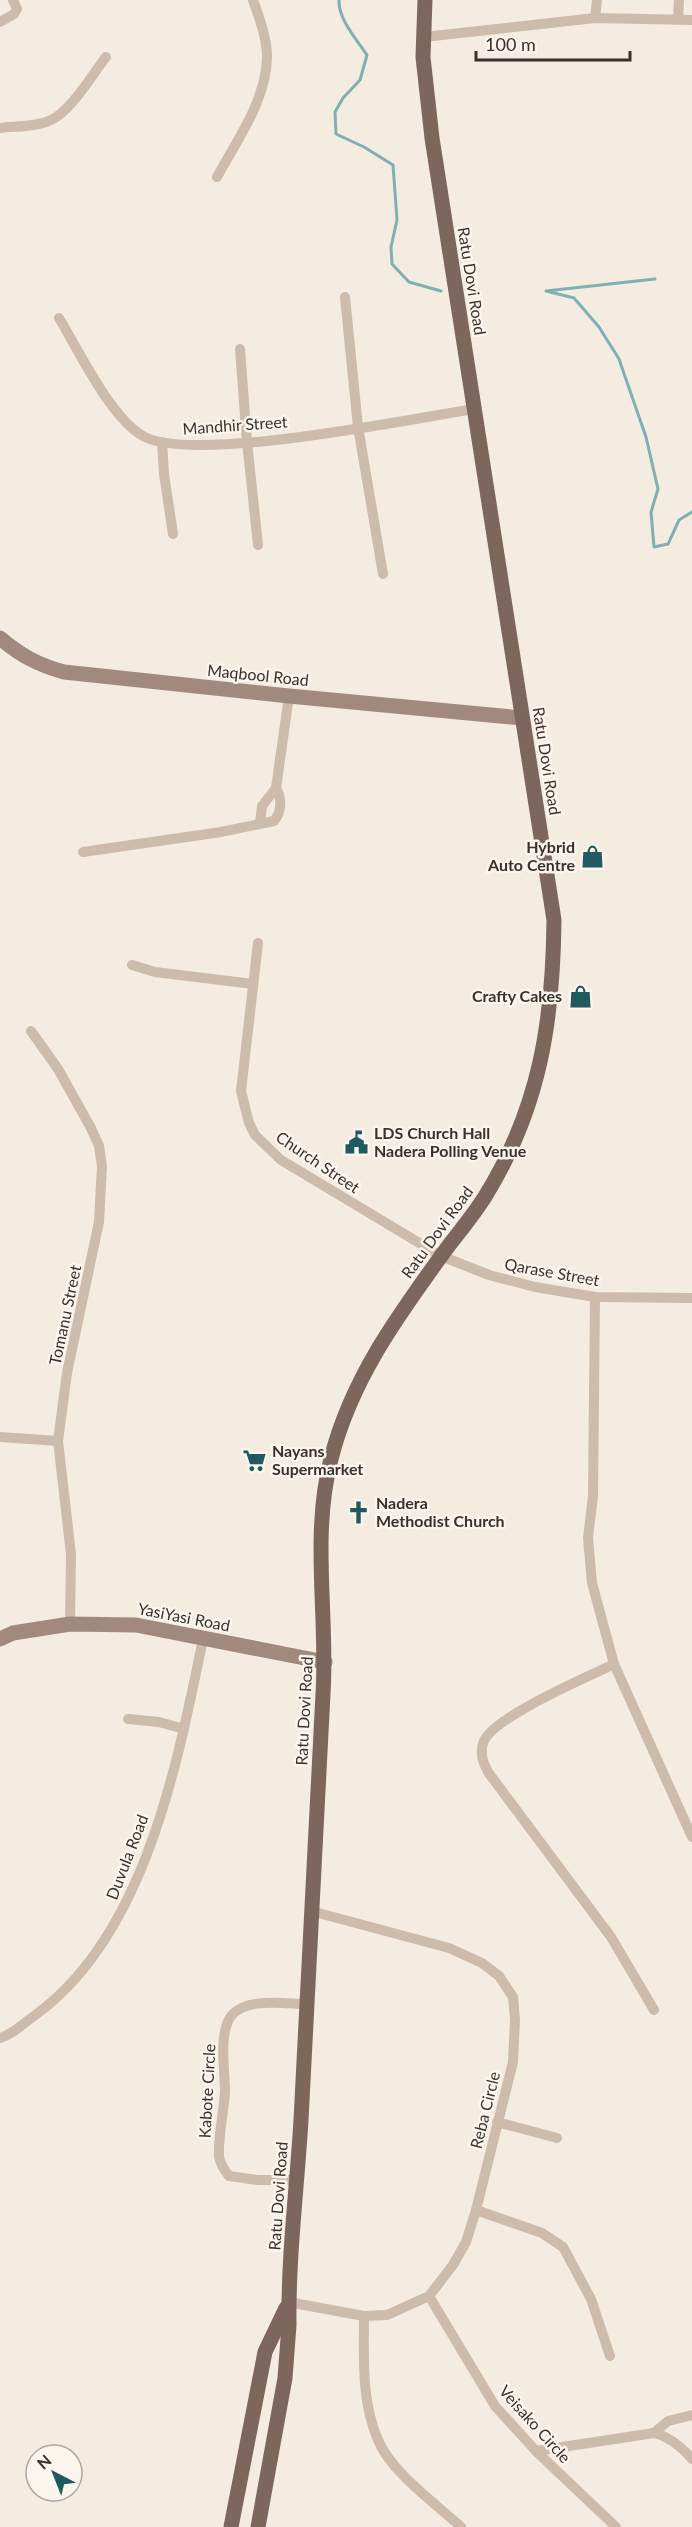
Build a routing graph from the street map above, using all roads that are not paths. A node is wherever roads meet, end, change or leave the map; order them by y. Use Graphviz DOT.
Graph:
graph roads {
  1 [pos="13,0"];
  2 [pos="253,0"];
  3 [pos="425,0"];
  4 [pos="597,0"];
  5 [pos="679,0"];
  6 [pos="595,18"];
  7 [pos="678,19"];
  8 [pos="692,20"];
  9 [pos="0,22"];
  10 [pos="424,37"];
  11 [pos="105,57"];
  12 [pos="0,128"];
  13 [pos="216,177"];
  14 [pos="345,297"];
  15 [pos="59,318"];
  16 [pos="240,349"];
  17 [pos="474,409"];
  18 [pos="358,427"];
  19 [pos="162,442"];
  20 [pos="247,442"];
  21 [pos="173,534"];
  22 [pos="258,545"];
  23 [pos="383,574"];
  24 [pos="0,638"];
  25 [pos="289,696"];
  26 [pos="522,718"];
  27 [pos="276,788"];
  28 [pos="260,824"];
  29 [pos="83,852"];
  30 [pos="258,943"];
  31 [pos="132,965"];
  32 [pos="253,984"];
  33 [pos="31,1031"];
  34 [pos="441,1256"];
  35 [pos="595,1297"];
  36 [pos="692,1298"];
  37 [pos="0,1437"];
  38 [pos="58,1441"];
  39 [pos="70,1624"];
  40 [pos="0,1639"];
  41 [pos="203,1639"];
  42 [pos="325,1662"];
  43 [pos="614,1664"];
  44 [pos="128,1719"];
  45 [pos="184,1729"];
  46 [pos="692,1837"];
  47 [pos="311,1911"];
  48 [pos="307,2004"];
  49 [pos="654,2010"];
  50 [pos="0,2038"];
  51 [pos="497,2122"];
  52 [pos="557,2138"];
  53 [pos="297,2180"];
  54 [pos="476,2210"];
  55 [pos="429,2296"];
  56 [pos="288,2302"];
  57 [pos="364,2316"];
  58 [pos="610,2356"];
  59 [pos="692,2415"];
  60 [pos="654,2433"];
  61 [pos="536,2451"];
  62 [pos="692,2458"];
  63 [pos="231,2527"];
  64 [pos="258,2527"];
  65 [pos="460,2527"];
  66 [pos="616,2527"];
  1 -- 9 [label="street"];
  2 -- 13 [label="street"];
  3 -- 10 [label="main road, Ratu Dovi Road"];
  4 -- 6 [label="street"];
  5 -- 7 [label="street"];
  6 -- 7 [label="street"];
  6 -- 10 [label="street"];
  7 -- 8 [label="street"];
  10 -- 17 [label="main road, Ratu Dovi Road"];
  11 -- 12 [label="street"];
  14 -- 18 [label="street"];
  15 -- 19 [label="street, Mandhir Street"];
  16 -- 20 [label="street"];
  17 -- 18 [label="street, Mandhir Street"];
  17 -- 26 [label="main road, Ratu Dovi Road"];
  18 -- 20 [label="street, Mandhir Street"];
  18 -- 23 [label="street"];
  19 -- 20 [label="street, Mandhir Street"];
  19 -- 21 [label="street"];
  20 -- 22 [label="street"];
  24 -- 25 [label="street, Maqbool Road"];
  25 -- 26 [label="street, Maqbool Road"];
  25 -- 27 [label="street"];
  26 -- 34 [label="main road, Ratu Dovi Road"];
  27 -- 28 [label="street"];
  27 -- 28 [label="street"];
  28 -- 29 [label="street"];
  30 -- 32 [label="street, Church Street"];
  31 -- 32 [label="street"];
  32 -- 34 [label="street, Church Street"];
  33 -- 38 [label="street, Tomanu Street"];
  34 -- 35 [label="street, Qarase Street"];
  34 -- 42 [label="main road, Ratu Dovi Road"];
  35 -- 36 [label="street, Qarase Street"];
  35 -- 43 [label="street"];
  37 -- 38 [label="street"];
  38 -- 39 [label="street, Tomanu Street"];
  39 -- 40 [label="street, YasiYasi Road"];
  39 -- 41 [label="street, YasiYasi Road"];
  41 -- 42 [label="street, YasiYasi Road"];
  41 -- 45 [label="street, Duvula Road"];
  42 -- 47 [label="main road, Ratu Dovi Road"];
  43 -- 46 [label="street"];
  43 -- 49 [label="street"];
  44 -- 45 [label="street"];
  45 -- 50 [label="street, Duvula Road"];
  47 -- 48 [label="main road, Ratu Dovi Road"];
  47 -- 51 [label="street, Reba Circle"];
  48 -- 53 [label="main road, Ratu Dovi Road"];
  48 -- 53 [label="street, Kabote Circle"];
  51 -- 52 [label="street"];
  51 -- 54 [label="street, Reba Circle"];
  53 -- 56 [label="main road, Ratu Dovi Road"];
  54 -- 55 [label="street, Reba Circle"];
  54 -- 58 [label="street"];
  55 -- 57 [label="street, Reba Circle"];
  55 -- 61 [label="street, Veisako Circle"];
  56 -- 57 [label="street, Reba Circle"];
  56 -- 63 [label="main road, Ratu Dovi Road"];
  56 -- 64 [label="main road, Ratu Dovi Road"];
  57 -- 65 [label="street"];
  59 -- 60 [label="street"];
  60 -- 61 [label="street"];
  60 -- 62 [label="street"];
  61 -- 66 [label="street, Veisako Circle"];
}
